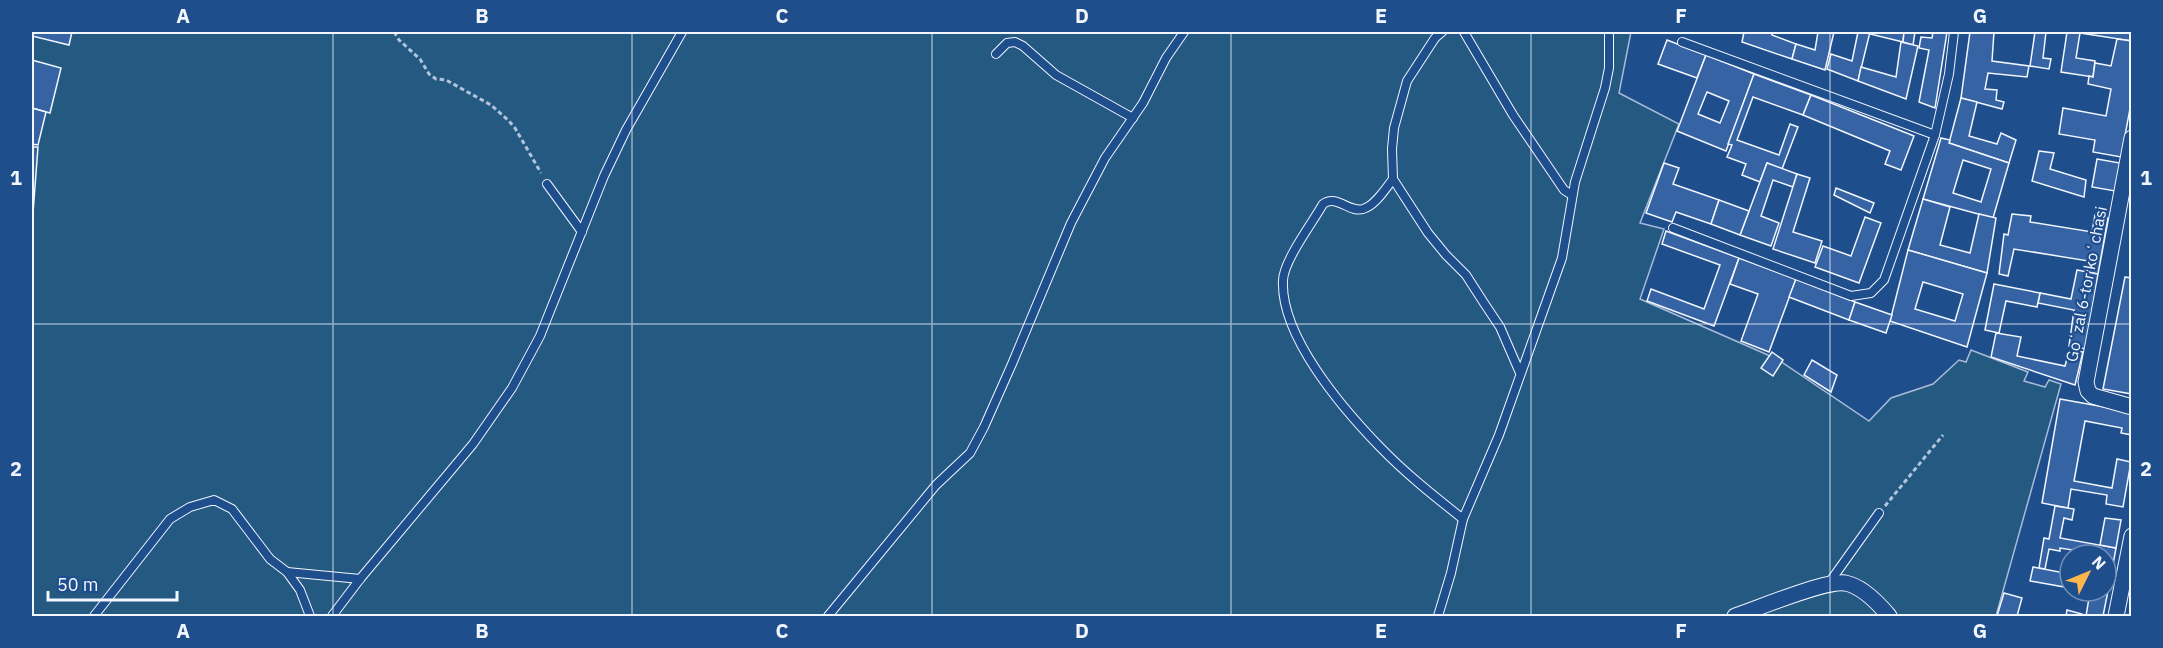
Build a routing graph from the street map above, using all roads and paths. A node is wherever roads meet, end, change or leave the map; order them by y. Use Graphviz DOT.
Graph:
graph roads {
  1 [pos="394,32"];
  2 [pos="682,32"];
  3 [pos="1184,32"];
  4 [pos="1442,32"];
  5 [pos="1464,32"];
  6 [pos="1609,32"];
  7 [pos="1954,32"];
  8 [pos="1682,42"];
  9 [pos="996,54"];
  10 [pos="1133,118"];
  11 [pos="1935,135"];
  12 [pos="2132,138"];
  13 [pos="1393,179"];
  14 [pos="547,184"];
  15 [pos="1572,195"];
  16 [pos="1673,228"];
  17 [pos="582,232"];
  18 [pos="1521,373"];
  19 [pos="2132,407"];
  20 [pos="1943,435"];
  21 [pos="1879,513"];
  22 [pos="1462,519"];
  23 [pos="2132,536"];
  24 [pos="287,572"];
  25 [pos="360,579"];
  26 [pos="1829,583"];
  27 [pos="94,616"];
  28 [pos="310,616"];
  29 [pos="332,616"];
  30 [pos="828,616"];
  31 [pos="1438,616"];
  32 [pos="1735,616"];
  33 [pos="1888,616"];
  34 [pos="2116,616"];
  1 -- 14 [label="path"];
  2 -- 17 [label="lane"];
  3 -- 10 [label="lane"];
  4 -- 13 [label="lane"];
  5 -- 15 [label="lane"];
  6 -- 15 [label="lane"];
  7 -- 11 [label="lane"];
  8 -- 11 [label="lane"];
  9 -- 10 [label="lane"];
  10 -- 30 [label="lane"];
  11 -- 16 [label="lane"];
  12 -- 19 [label="street, Goʻzal 6-tor koʻchasi"];
  13 -- 18 [label="lane"];
  13 -- 22 [label="lane"];
  14 -- 17 [label="lane"];
  15 -- 18 [label="lane"];
  17 -- 25 [label="lane"];
  18 -- 22 [label="lane"];
  20 -- 21 [label="path"];
  21 -- 26 [label="lane"];
  22 -- 31 [label="lane"];
  23 -- 34 [label="street"];
  24 -- 25 [label="lane"];
  24 -- 27 [label="lane"];
  24 -- 28 [label="lane"];
  25 -- 29 [label="lane"];
  26 -- 32 [label="street"];
  26 -- 33 [label="street"];
}
